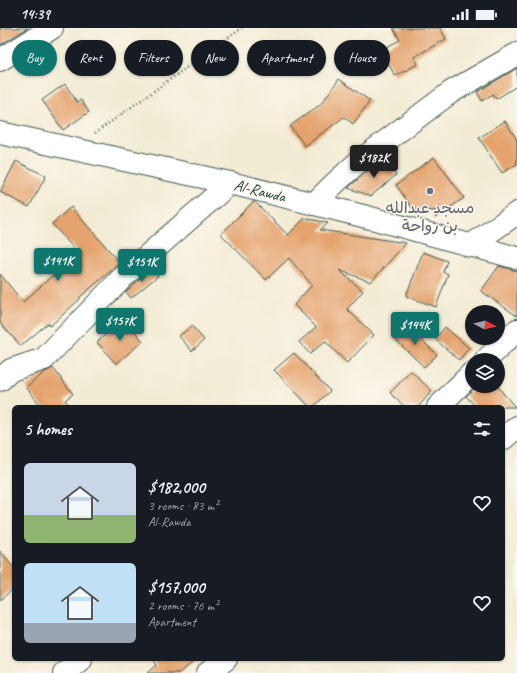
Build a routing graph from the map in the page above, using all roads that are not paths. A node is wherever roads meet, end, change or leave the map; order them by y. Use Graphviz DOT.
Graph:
graph roads {
  1 [pos="52,28"];
  2 [pos="517,54"];
  3 [pos="0,60"];
  4 [pos="0,133"];
  5 [pos="230,183"];
  6 [pos="314,204"];
  7 [pos="517,213"];
  8 [pos="470,246"];
  9 [pos="517,258"];
  10 [pos="517,330"];
  11 [pos="493,353"];
  12 [pos="0,380"];
  13 [pos="465,380"];
  14 [pos="440,405"];
  15 [pos="517,427"];
  16 [pos="505,436"];
  17 [pos="79,661"];
  18 [pos="223,661"];
  19 [pos="64,673"];
  20 [pos="208,673"];
  1 -- 3 [label="street"];
  2 -- 6 [label="street"];
  4 -- 5 [label="street, Al-Rawda"];
  5 -- 6 [label="street, Al-Rawda"];
  5 -- 12 [label="street"];
  6 -- 8 [label="street, Al-Rawda"];
  7 -- 8 [label="street"];
  8 -- 9 [label="street, Al-Rawda"];
  10 -- 11 [label="street"];
  13 -- 14 [label="street"];
  15 -- 16 [label="street"];
  17 -- 19 [label="street"];
  18 -- 20 [label="street"];
}
